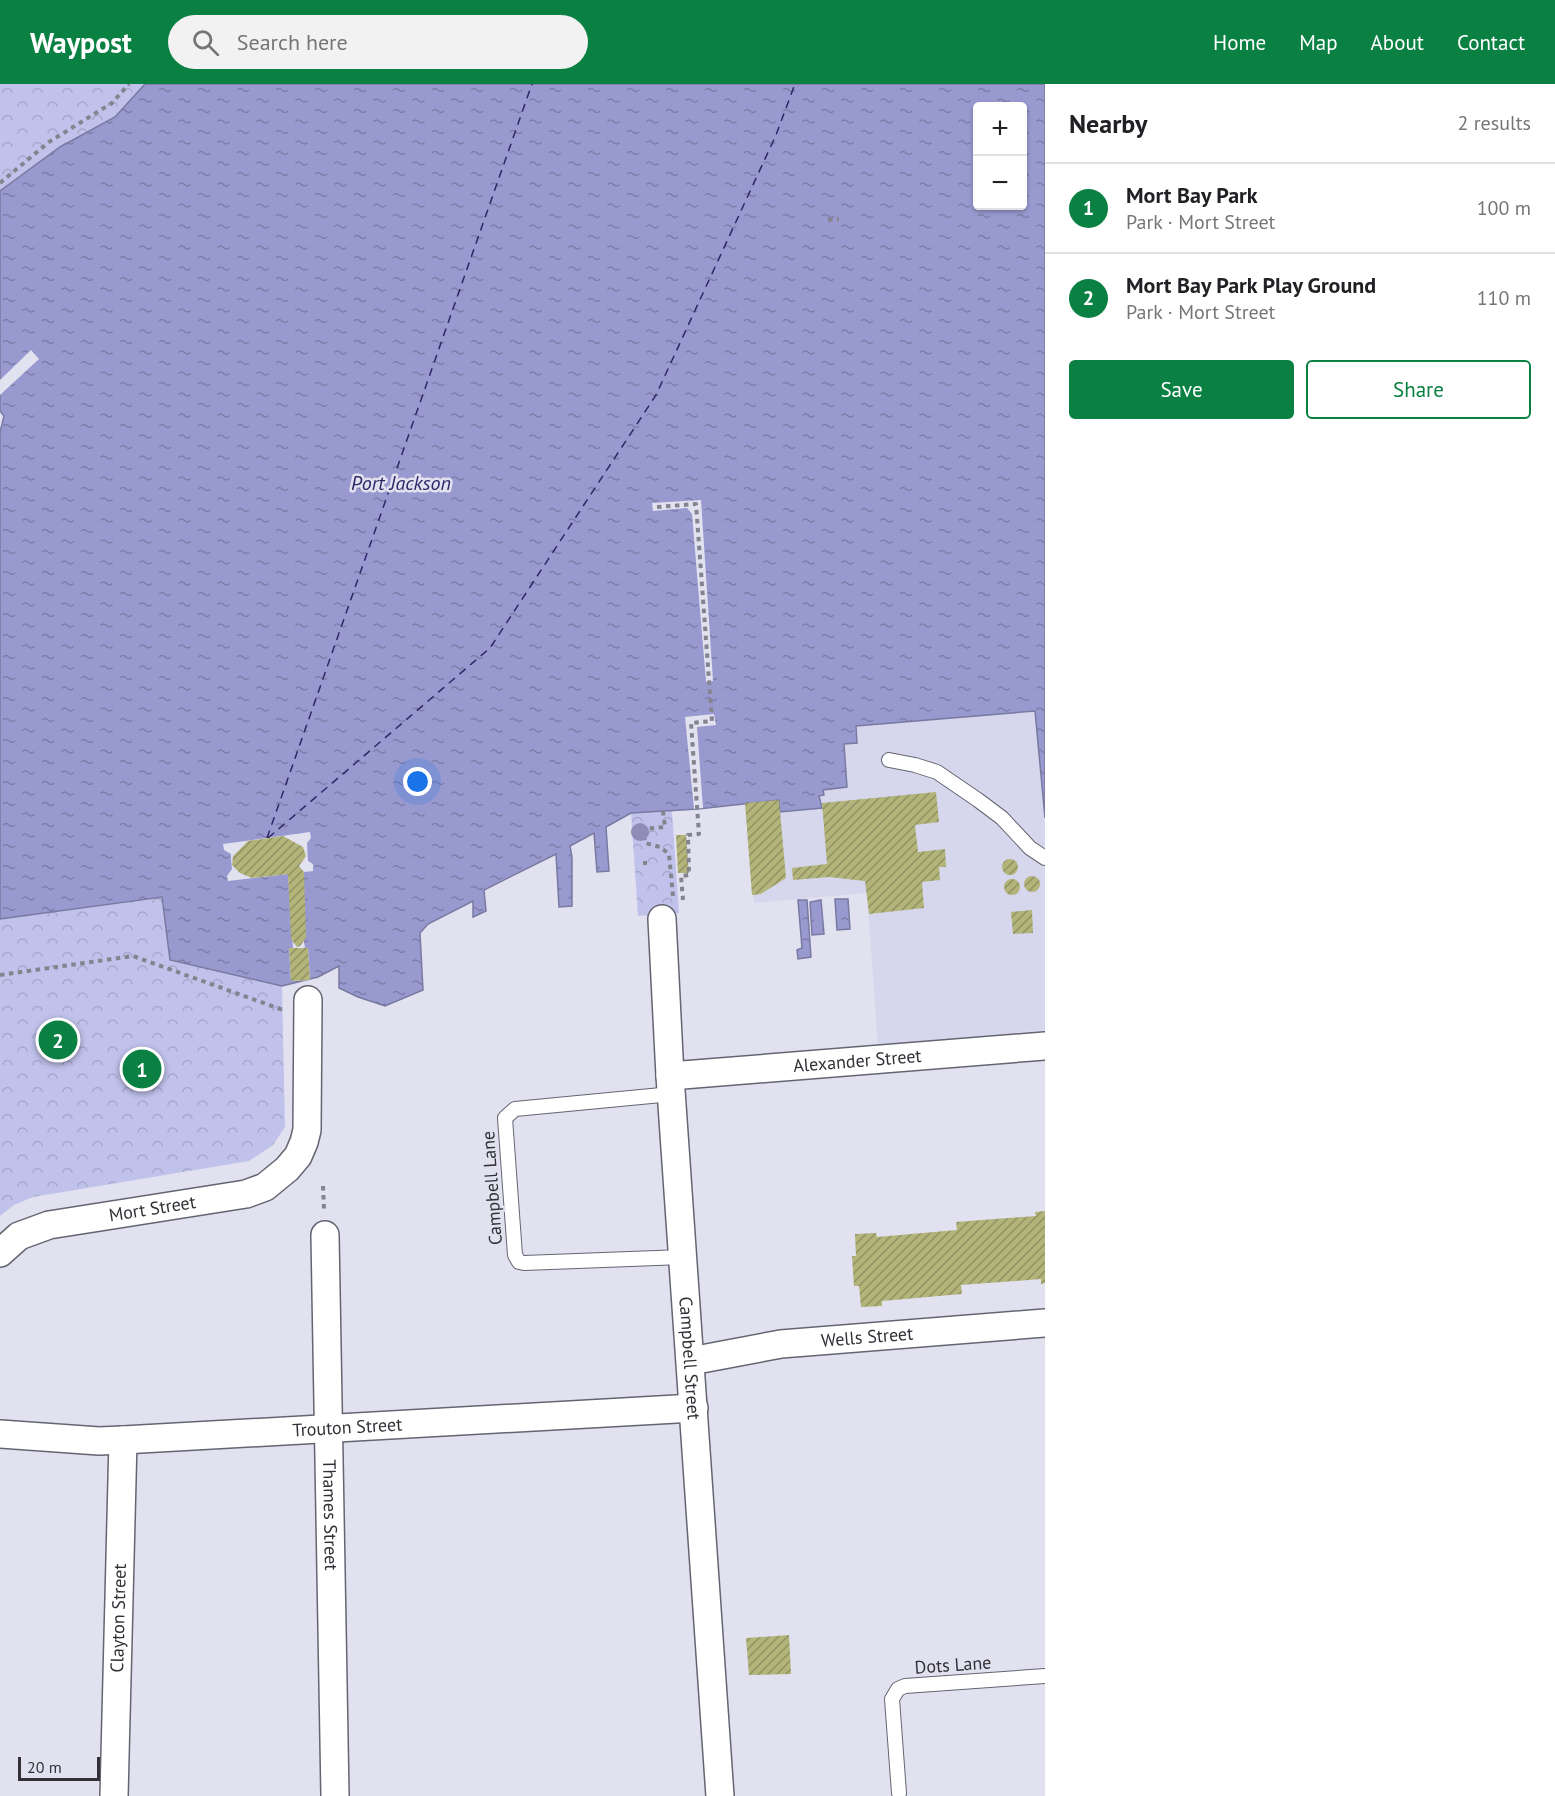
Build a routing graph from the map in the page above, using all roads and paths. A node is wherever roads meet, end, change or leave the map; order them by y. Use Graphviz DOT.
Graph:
graph roads {
  1 [pos="129,84"];
  2 [pos="0,183"];
  3 [pos="839,219"];
  4 [pos="828,220"];
  5 [pos="657,507"];
  6 [pos="890,760"];
  7 [pos="663,811"];
  8 [pos="1045,858"];
  9 [pos="673,915"];
  10 [pos="0,975"];
  11 [pos="308,1007"];
  12 [pos="1045,1046"];
  13 [pos="671,1085"];
  14 [pos="324,1235"];
  15 [pos="0,1253"];
  16 [pos="682,1257"];
  17 [pos="1045,1323"];
  18 [pos="691,1360"];
  19 [pos="694,1408"];
  20 [pos="329,1428"];
  21 [pos="0,1434"];
  22 [pos="123,1440"];
  23 [pos="1045,1677"];
  24 [pos="899,1793"];
  25 [pos="114,1796"];
  26 [pos="335,1796"];
  27 [pos="720,1796"];
  1 -- 2 [label="path"];
  3 -- 4 [label="path"];
  5 -- 9 [label="path"];
  6 -- 8 [label="lane"];
  7 -- 9 [label="path"];
  9 -- 13 [label="street, Campbell Street"];
  10 -- 11 [label="path"];
  11 -- 15 [label="street, Mort Street"];
  12 -- 13 [label="street, Alexander Street"];
  13 -- 16 [label="street, Campbell Street"];
  13 -- 16 [label="lane, Campbell Lane"];
  14 -- 20 [label="street, Thames Street"];
  16 -- 18 [label="street, Campbell Street"];
  17 -- 18 [label="street, Wells Street"];
  18 -- 19 [label="street, Campbell Street"];
  19 -- 20 [label="street, Trouton Street"];
  19 -- 27 [label="street, Campbell Street"];
  20 -- 22 [label="street, Trouton Street"];
  20 -- 26 [label="street, Thames Street"];
  21 -- 22 [label="street, Trouton Street"];
  22 -- 25 [label="street, Clayton Street"];
  23 -- 24 [label="lane, Dots Lane"];
}
